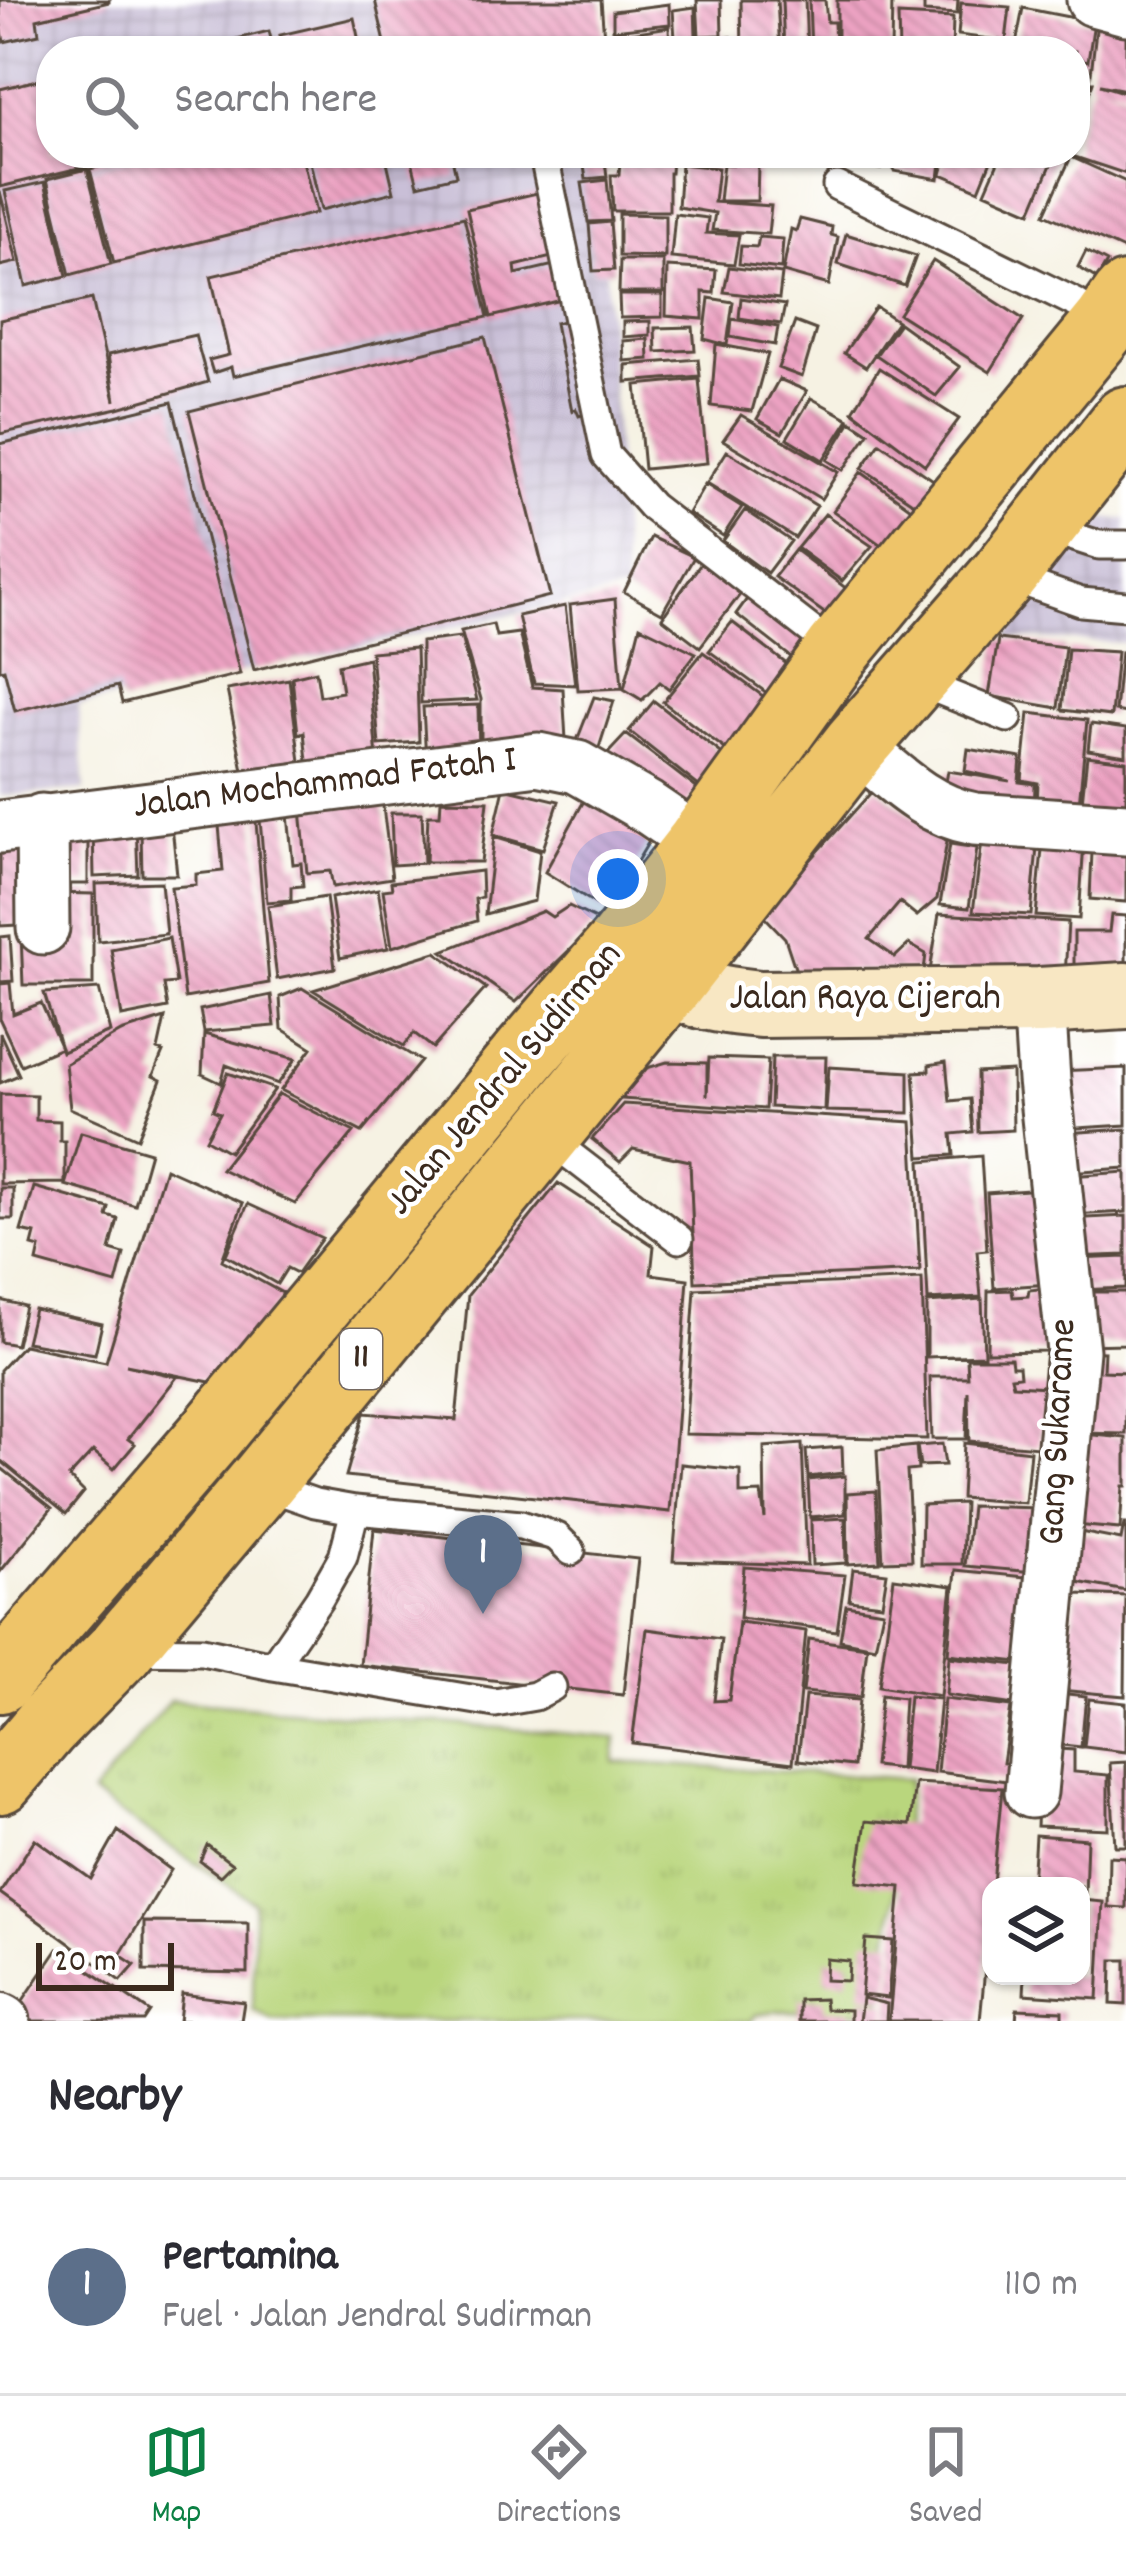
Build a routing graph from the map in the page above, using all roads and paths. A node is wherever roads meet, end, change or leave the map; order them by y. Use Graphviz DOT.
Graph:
graph roads {
  1 [pos="1094,0"];
  2 [pos="1126,9"];
  3 [pos="546,168"];
  4 [pos="837,186"];
  5 [pos="1117,309"];
  6 [pos="1126,420"];
  7 [pos="1126,545"];
  8 [pos="1023,551"];
  9 [pos="1126,606"];
  10 [pos="838,651"];
  11 [pos="912,680"];
  12 [pos="1008,718"];
  13 [pos="856,746"];
  14 [pos="21,824"];
  15 [pos="1126,829"];
  16 [pos="700,843"];
  17 [pos="43,928"];
  18 [pos="645,964"];
  19 [pos="1126,996"];
  20 [pos="1039,1001"];
  21 [pos="544,1136"];
  22 [pos="679,1239"];
  23 [pos="210,1436"];
  24 [pos="264,1479"];
  25 [pos="355,1510"];
  26 [pos="571,1551"];
  27 [pos="120,1650"];
  28 [pos="273,1666"];
  29 [pos="0,1679"];
  30 [pos="552,1687"];
  31 [pos="22,1711"];
  32 [pos="0,1780"];
  33 [pos="1031,1792"];
  1 -- 2 [label="street"];
  3 -- 10 [label="lane"];
  4 -- 5 [label="lane"];
  5 -- 10 [label="highway, Jalan Jendral Sudirman / 11"];
  6 -- 8 [label="highway, Jalan Jendral Sudirman / 11"];
  7 -- 8 [label="lane"];
  8 -- 9 [label="lane"];
  8 -- 11 [label="highway, Jalan Jendral Sudirman / 11"];
  10 -- 16 [label="highway, Jalan Jendral Sudirman / 11"];
  11 -- 12 [label="lane"];
  11 -- 13 [label="highway, Jalan Jendral Sudirman / 11"];
  13 -- 15 [label="street"];
  13 -- 18 [label="highway, Jalan Jendral Sudirman / 11"];
  14 -- 16 [label="street, Jalan Mochammad Fatah I"];
  14 -- 17 [label="street"];
  16 -- 18 [label="highway, Jalan Jendral Sudirman / 11"];
  18 -- 20 [label="main road, Jalan Raya Cijerah"];
  18 -- 21 [label="highway, Jalan Jendral Sudirman / 11"];
  18 -- 23 [label="highway, Jalan Jendral Sudirman / 11"];
  19 -- 20 [label="main road, Jalan Raya Cijerah"];
  20 -- 33 [label="street, Gang Sukarame"];
  21 -- 22 [label="lane"];
  21 -- 24 [label="highway, Jalan Jendral Sudirman / 11"];
  23 -- 24 [label="highway"];
  23 -- 29 [label="highway, Jalan Jendral Sudirman / 11"];
  24 -- 25 [label="lane"];
  24 -- 27 [label="highway, Jalan Jendral Sudirman / 11"];
  25 -- 26 [label="lane"];
  25 -- 28 [label="lane"];
  27 -- 28 [label="lane"];
  27 -- 31 [label="highway, Jalan Jendral Sudirman / 11"];
  28 -- 30 [label="lane"];
  31 -- 32 [label="highway, Jalan Jendral Sudirman / 11"];
}
